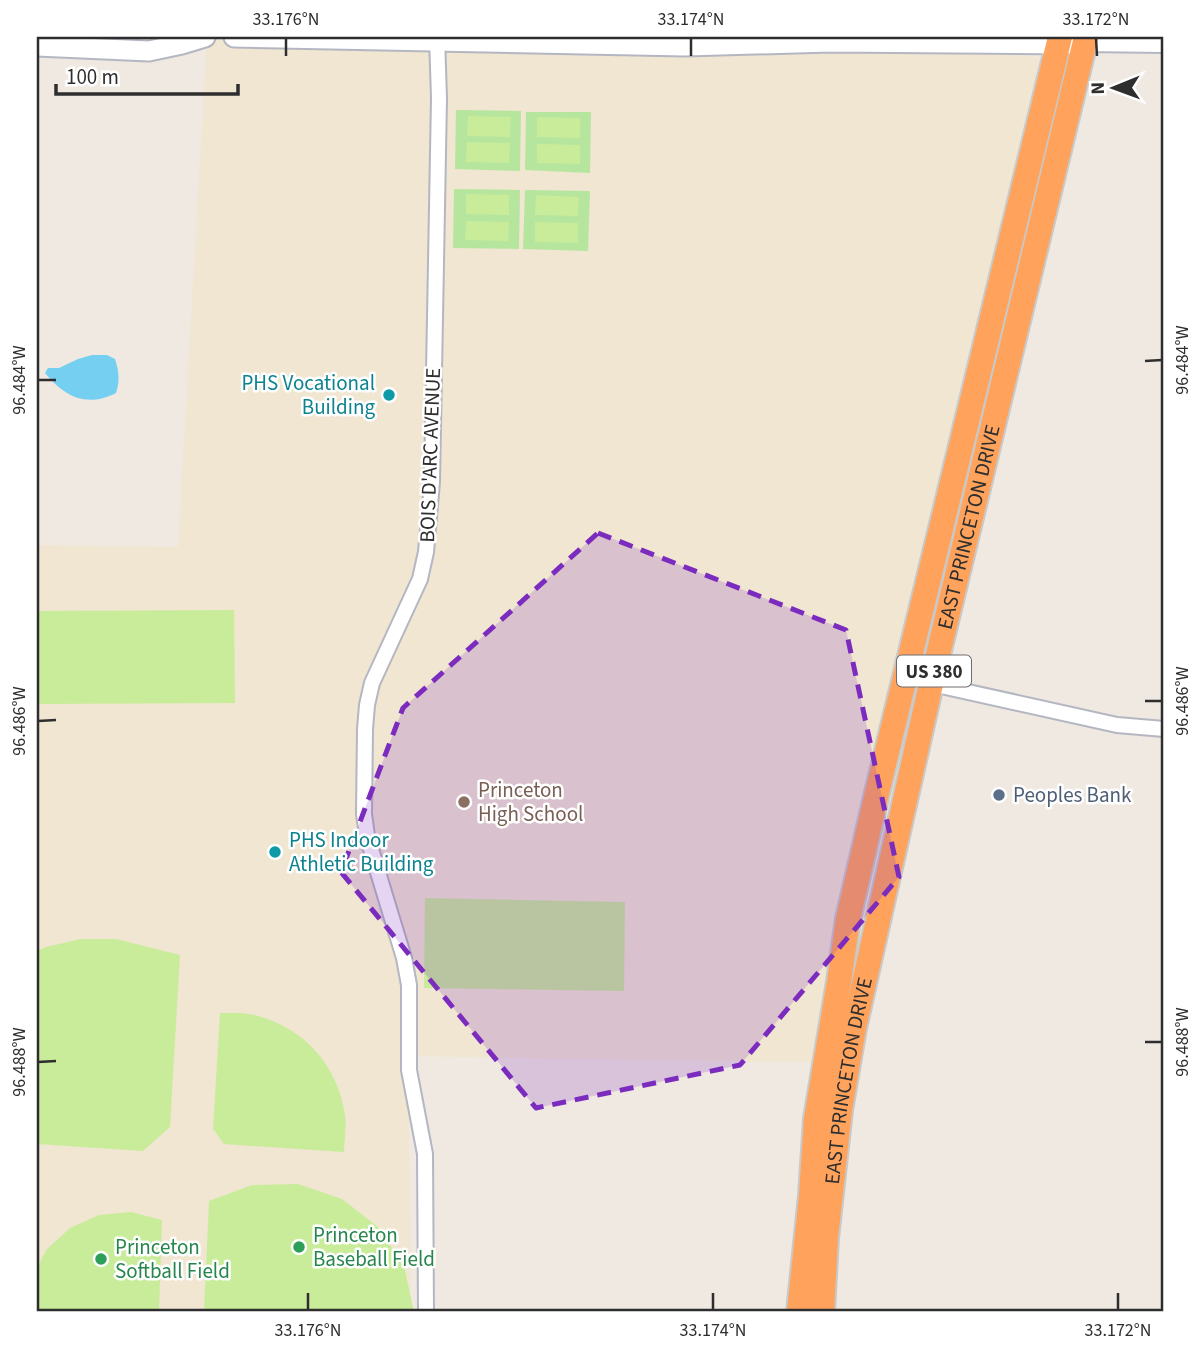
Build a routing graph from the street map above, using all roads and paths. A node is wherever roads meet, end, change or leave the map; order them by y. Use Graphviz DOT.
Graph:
graph roads {
  1 [pos="205,37"];
  2 [pos="234,37"];
  3 [pos="439,38"];
  4 [pos="1059,40"];
  5 [pos="1085,40"];
  6 [pos="1164,45"];
  7 [pos="37,46"];
  8 [pos="905,678"];
  9 [pos="931,684"];
  10 [pos="1164,729"];
  11 [pos="848,919"];
  12 [pos="877,924"];
  13 [pos="426,1312"];
  14 [pos="799,1312"];
  15 [pos="822,1312"];
  1 -- 7 [label="street"];
  2 -- 3 [label="street"];
  3 -- 4 [label="street"];
  3 -- 13 [label="street, BOIS D'ARC AVENUE"];
  4 -- 5 [label="street"];
  4 -- 8 [label="highway, EAST PRINCETON DRIVE / US 380"];
  5 -- 6 [label="street"];
  5 -- 9 [label="highway, EAST PRINCETON DRIVE / US 380"];
  8 -- 9 [label="street"];
  8 -- 11 [label="highway, EAST PRINCETON DRIVE / US 380"];
  9 -- 10 [label="street"];
  9 -- 12 [label="highway, EAST PRINCETON DRIVE / US 380"];
  11 -- 12 [label="highway"];
  11 -- 14 [label="highway, EAST PRINCETON DRIVE / US 380"];
  12 -- 15 [label="highway, EAST PRINCETON DRIVE / US 380"];
}
